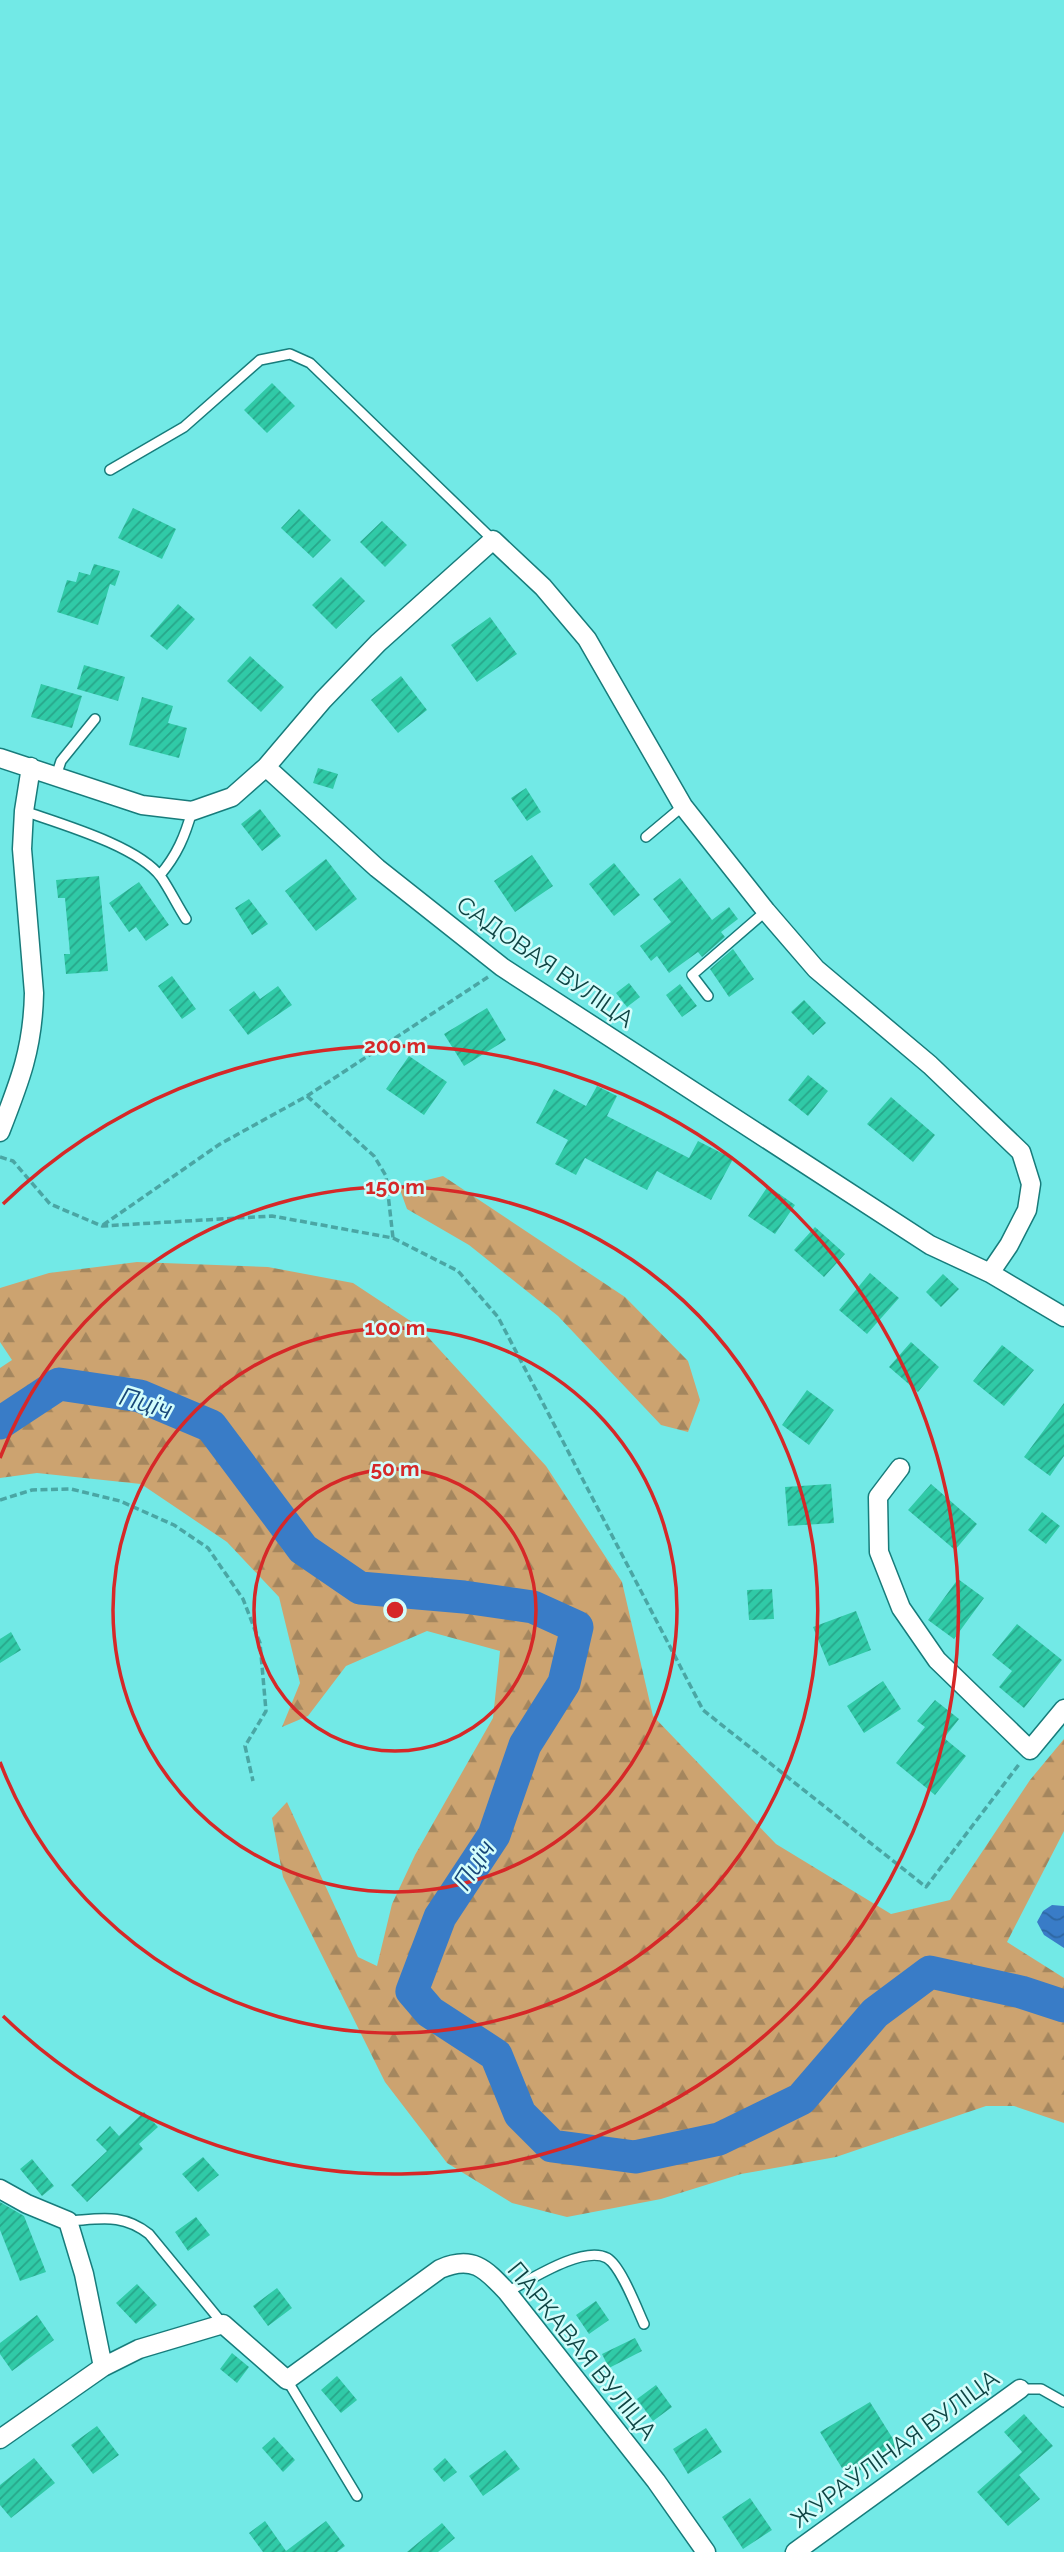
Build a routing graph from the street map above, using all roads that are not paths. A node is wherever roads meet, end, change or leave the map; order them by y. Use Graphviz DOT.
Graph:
graph roads {
  1 [pos="110,470"];
  2 [pos="493,540"];
  3 [pos="95,719"];
  4 [pos="0,758"];
  5 [pos="31,767"];
  6 [pos="266,767"];
  7 [pos="56,775"];
  8 [pos="683,806"];
  9 [pos="24,811"];
  10 [pos="192,811"];
  11 [pos="646,837"];
  12 [pos="160,875"];
  13 [pos="766,912"];
  14 [pos="186,919"];
  15 [pos="708,996"];
  16 [pos="0,1132"];
  17 [pos="990,1273"];
  18 [pos="1064,1317"];
  19 [pos="900,1468"];
  20 [pos="1064,1709"];
  21 [pos="0,2189"];
  22 [pos="68,2221"];
  23 [pos="507,2292"];
  24 [pos="223,2324"];
  25 [pos="644,2324"];
  26 [pos="103,2367"];
  27 [pos="287,2380"];
  28 [pos="1020,2389"];
  29 [pos="1064,2402"];
  30 [pos="0,2439"];
  31 [pos="357,2496"];
  32 [pos="706,2552"];
  33 [pos="795,2552"];
  1 -- 2 [label="lane"];
  2 -- 6 [label="street"];
  2 -- 8 [label="street"];
  3 -- 7 [label="lane"];
  4 -- 5 [label="street"];
  5 -- 7 [label="street"];
  5 -- 9 [label="street"];
  6 -- 10 [label="street"];
  6 -- 17 [label="street, САДОВАЯ ВУЛІЦА"];
  7 -- 10 [label="street"];
  8 -- 11 [label="lane"];
  8 -- 13 [label="street"];
  9 -- 12 [label="lane"];
  9 -- 16 [label="street"];
  10 -- 12 [label="lane"];
  12 -- 14 [label="lane"];
  13 -- 15 [label="lane"];
  13 -- 17 [label="street"];
  17 -- 18 [label="street, САДОВАЯ ВУЛІЦА"];
  19 -- 20 [label="street"];
  21 -- 22 [label="street"];
  22 -- 24 [label="lane"];
  22 -- 26 [label="street"];
  23 -- 25 [label="lane"];
  23 -- 27 [label="street, ПАРКАВАЯ ВУЛІЦА"];
  23 -- 32 [label="street, ПАРКАВАЯ ВУЛІЦА"];
  24 -- 26 [label="street"];
  24 -- 27 [label="street"];
  26 -- 30 [label="street"];
  27 -- 31 [label="lane"];
  28 -- 29 [label="lane, ЖУРАЎЛІНАЯ ВУЛІЦА"];
  28 -- 33 [label="street, ЖУРАЎЛІНАЯ ВУЛІЦА"];
}
